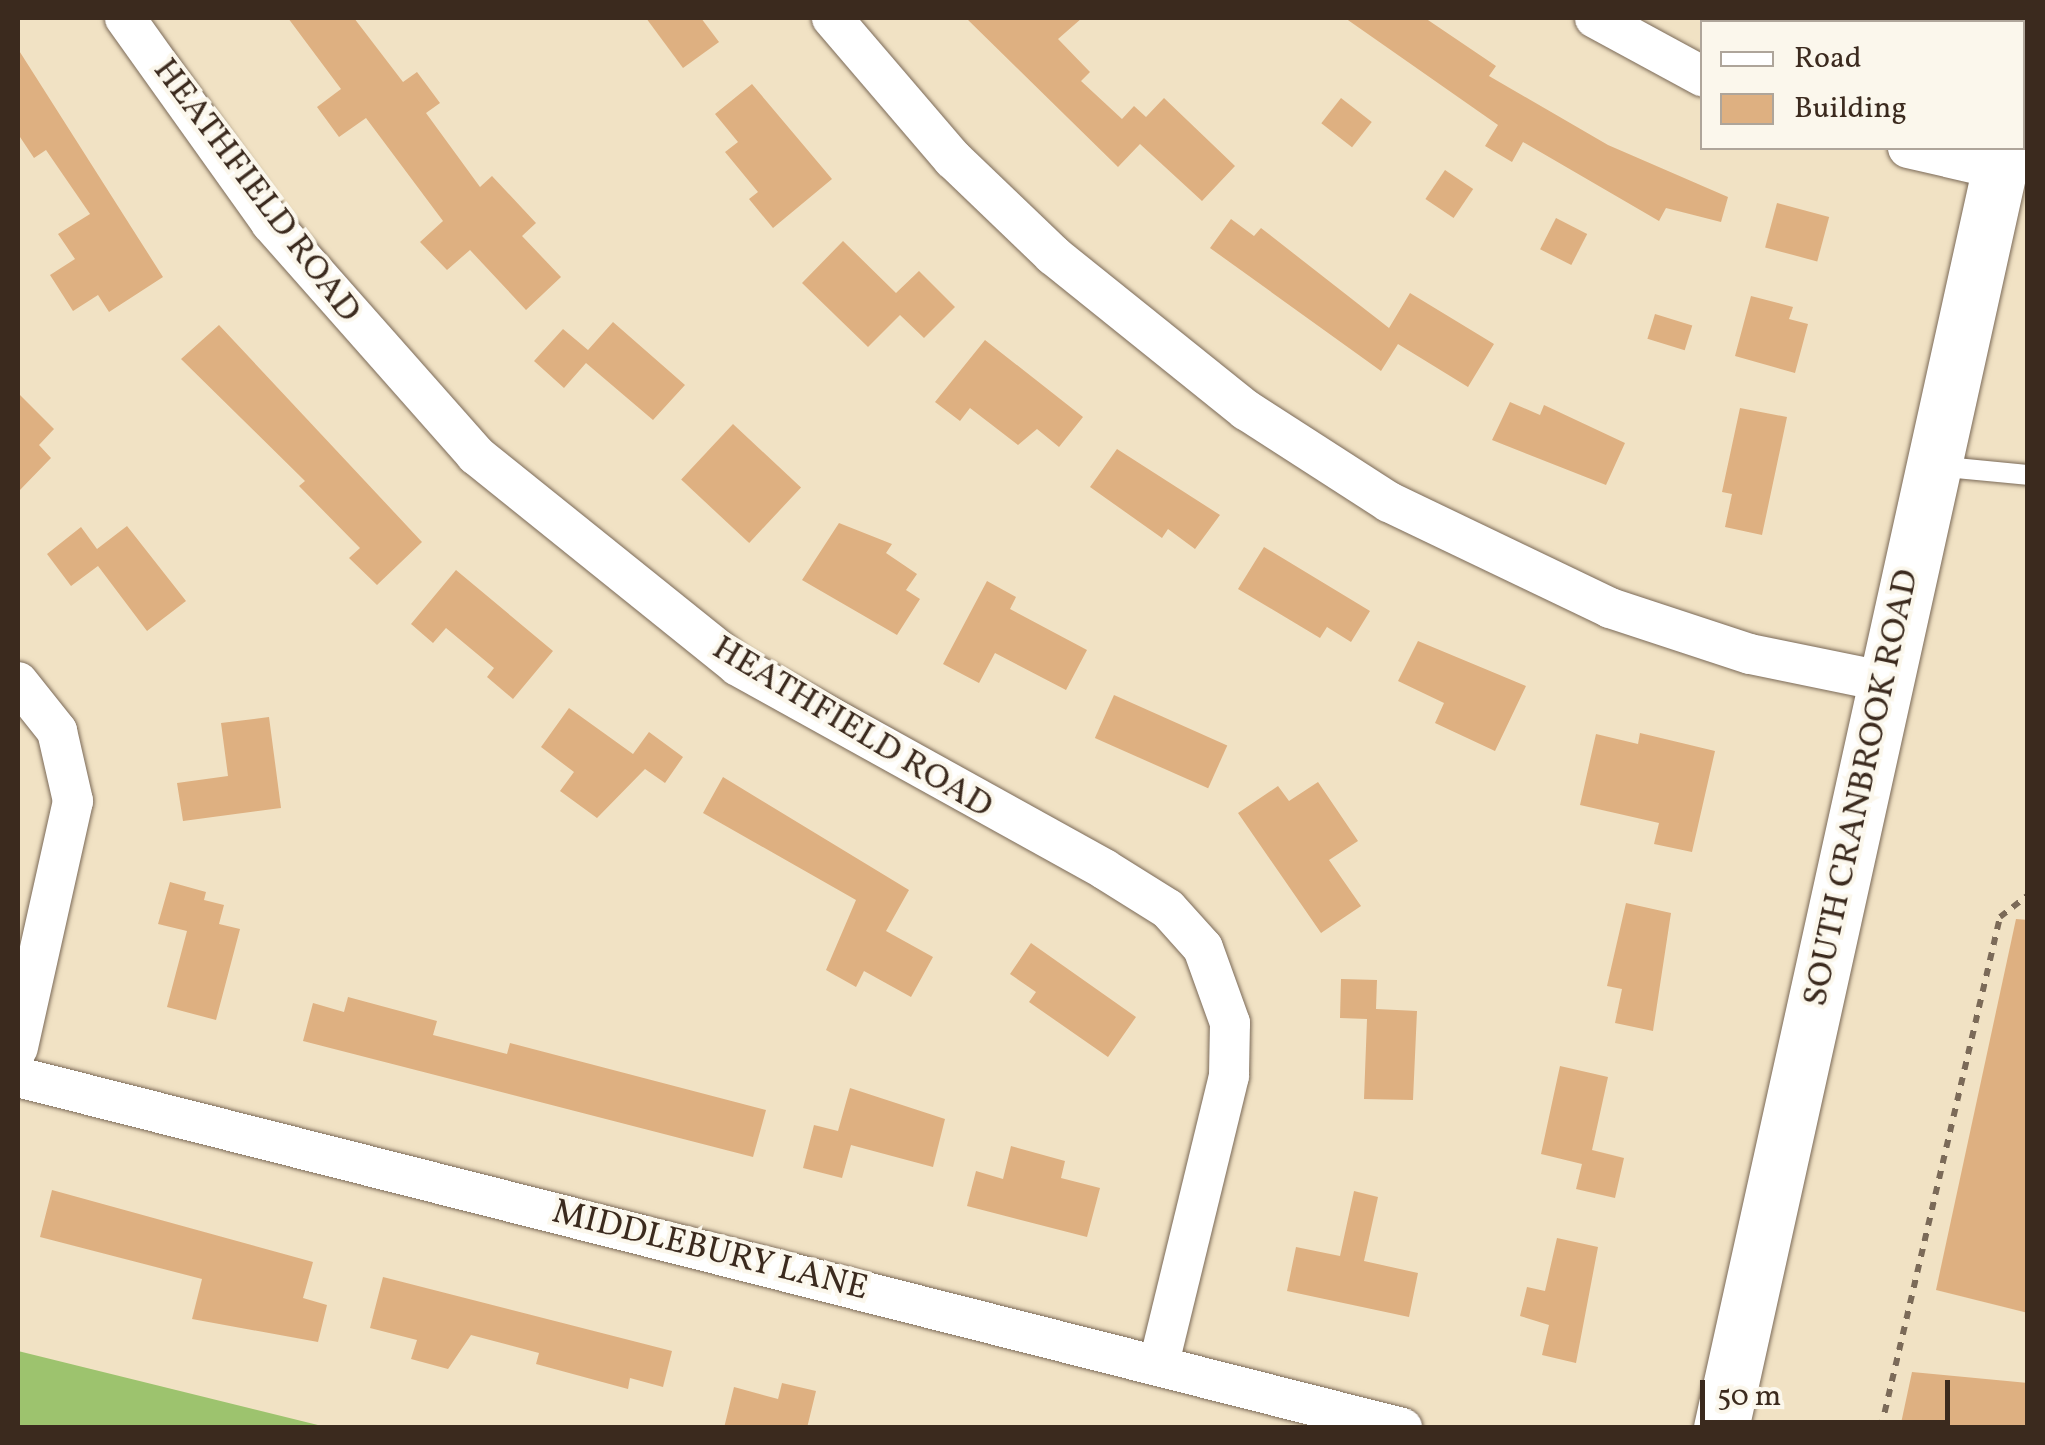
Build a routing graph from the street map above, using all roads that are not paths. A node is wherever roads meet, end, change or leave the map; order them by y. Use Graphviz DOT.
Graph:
graph roads {
  1 [pos="125,18"];
  2 [pos="832,18"];
  3 [pos="1595,18"];
  4 [pos="1700,75"];
  5 [pos="1927,150"];
  6 [pos="2001,158"];
  7 [pos="1932,466"];
  8 [pos="2028,475"];
  9 [pos="18,682"];
  10 [pos="1886,682"];
  11 [pos="18,1048"];
  12 [pos="18,1077"];
  13 [pos="1159,1364"];
  14 [pos="1402,1428"];
  15 [pos="1721,1428"];
  1 -- 13 [label="street, HEATHFIELD ROAD"];
  2 -- 10 [label="street"];
  3 -- 4 [label="street"];
  5 -- 6 [label="street"];
  6 -- 7 [label="street, SOUTH CRANBROOK ROAD"];
  7 -- 8 [label="lane"];
  7 -- 10 [label="street, SOUTH CRANBROOK ROAD"];
  9 -- 11 [label="street"];
  10 -- 15 [label="street, SOUTH CRANBROOK ROAD"];
  12 -- 13 [label="street, MIDDLEBURY LANE"];
  13 -- 14 [label="street, MIDDLEBURY LANE"];
}
